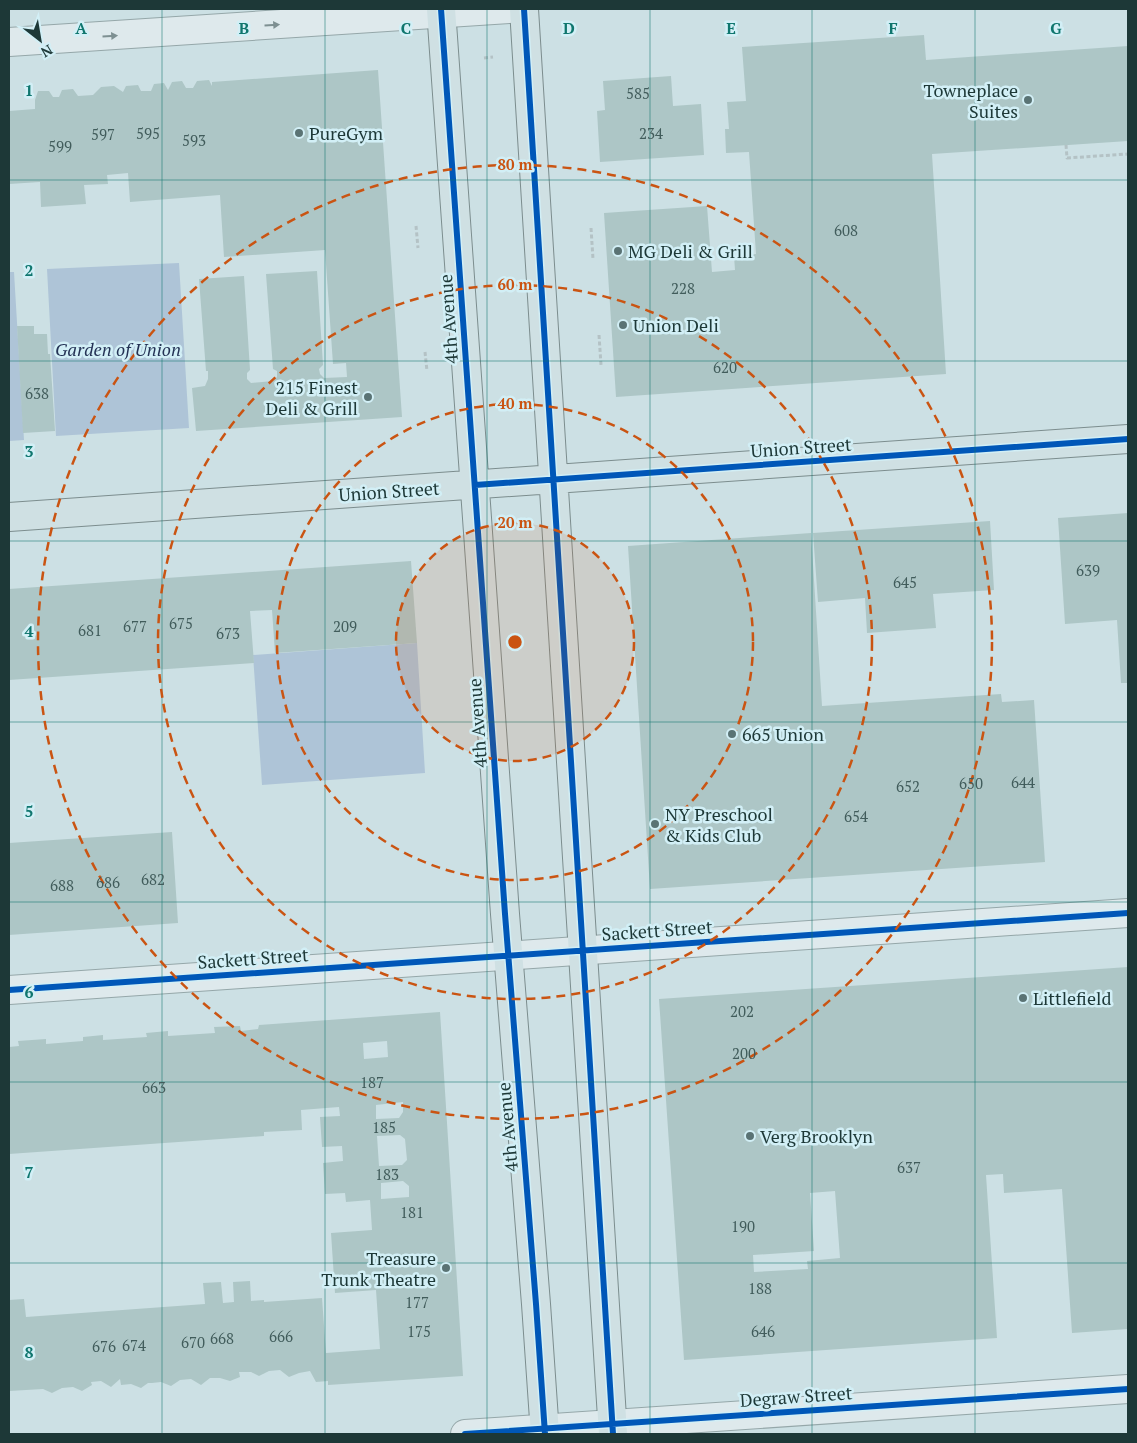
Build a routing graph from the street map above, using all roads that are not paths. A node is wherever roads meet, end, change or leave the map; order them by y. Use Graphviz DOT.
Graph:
graph roads {
  1 [pos="509,9"];
  2 [pos="524,9"];
  3 [pos="442,11"];
  4 [pos="9,42"];
  5 [pos="1128,439"];
  6 [pos="554,479"];
  7 [pos="475,485"];
  8 [pos="9,517"];
  9 [pos="1128,913"];
  10 [pos="583,951"];
  11 [pos="508,956"];
  12 [pos="9,990"];
  13 [pos="1128,1389"];
  14 [pos="612,1429"];
  15 [pos="545,1432"];
  16 [pos="465,1434"];
  1 -- 3 [label="street"];
  2 -- 6 [label="main road"];
  4 -- 3 [label="street, one-way"];
  3 -- 7 [label="main road, 4th Avenue"];
  5 -- 6 [label="main road, Union Street"];
  6 -- 7 [label="main road, Union Street"];
  6 -- 10 [label="main road"];
  7 -- 8 [label="main road, Union Street"];
  7 -- 11 [label="main road, 4th Avenue"];
  9 -- 10 [label="street, Sackett Street"];
  10 -- 11 [label="street, Sackett Street"];
  10 -- 14 [label="main road"];
  11 -- 12 [label="street, Sackett Street"];
  11 -- 15 [label="main road, 4th Avenue"];
  13 -- 14 [label="street, Degraw Street"];
  14 -- 15 [label="street, Degraw Street"];
  15 -- 16 [label="street, Degraw Street"];
}
